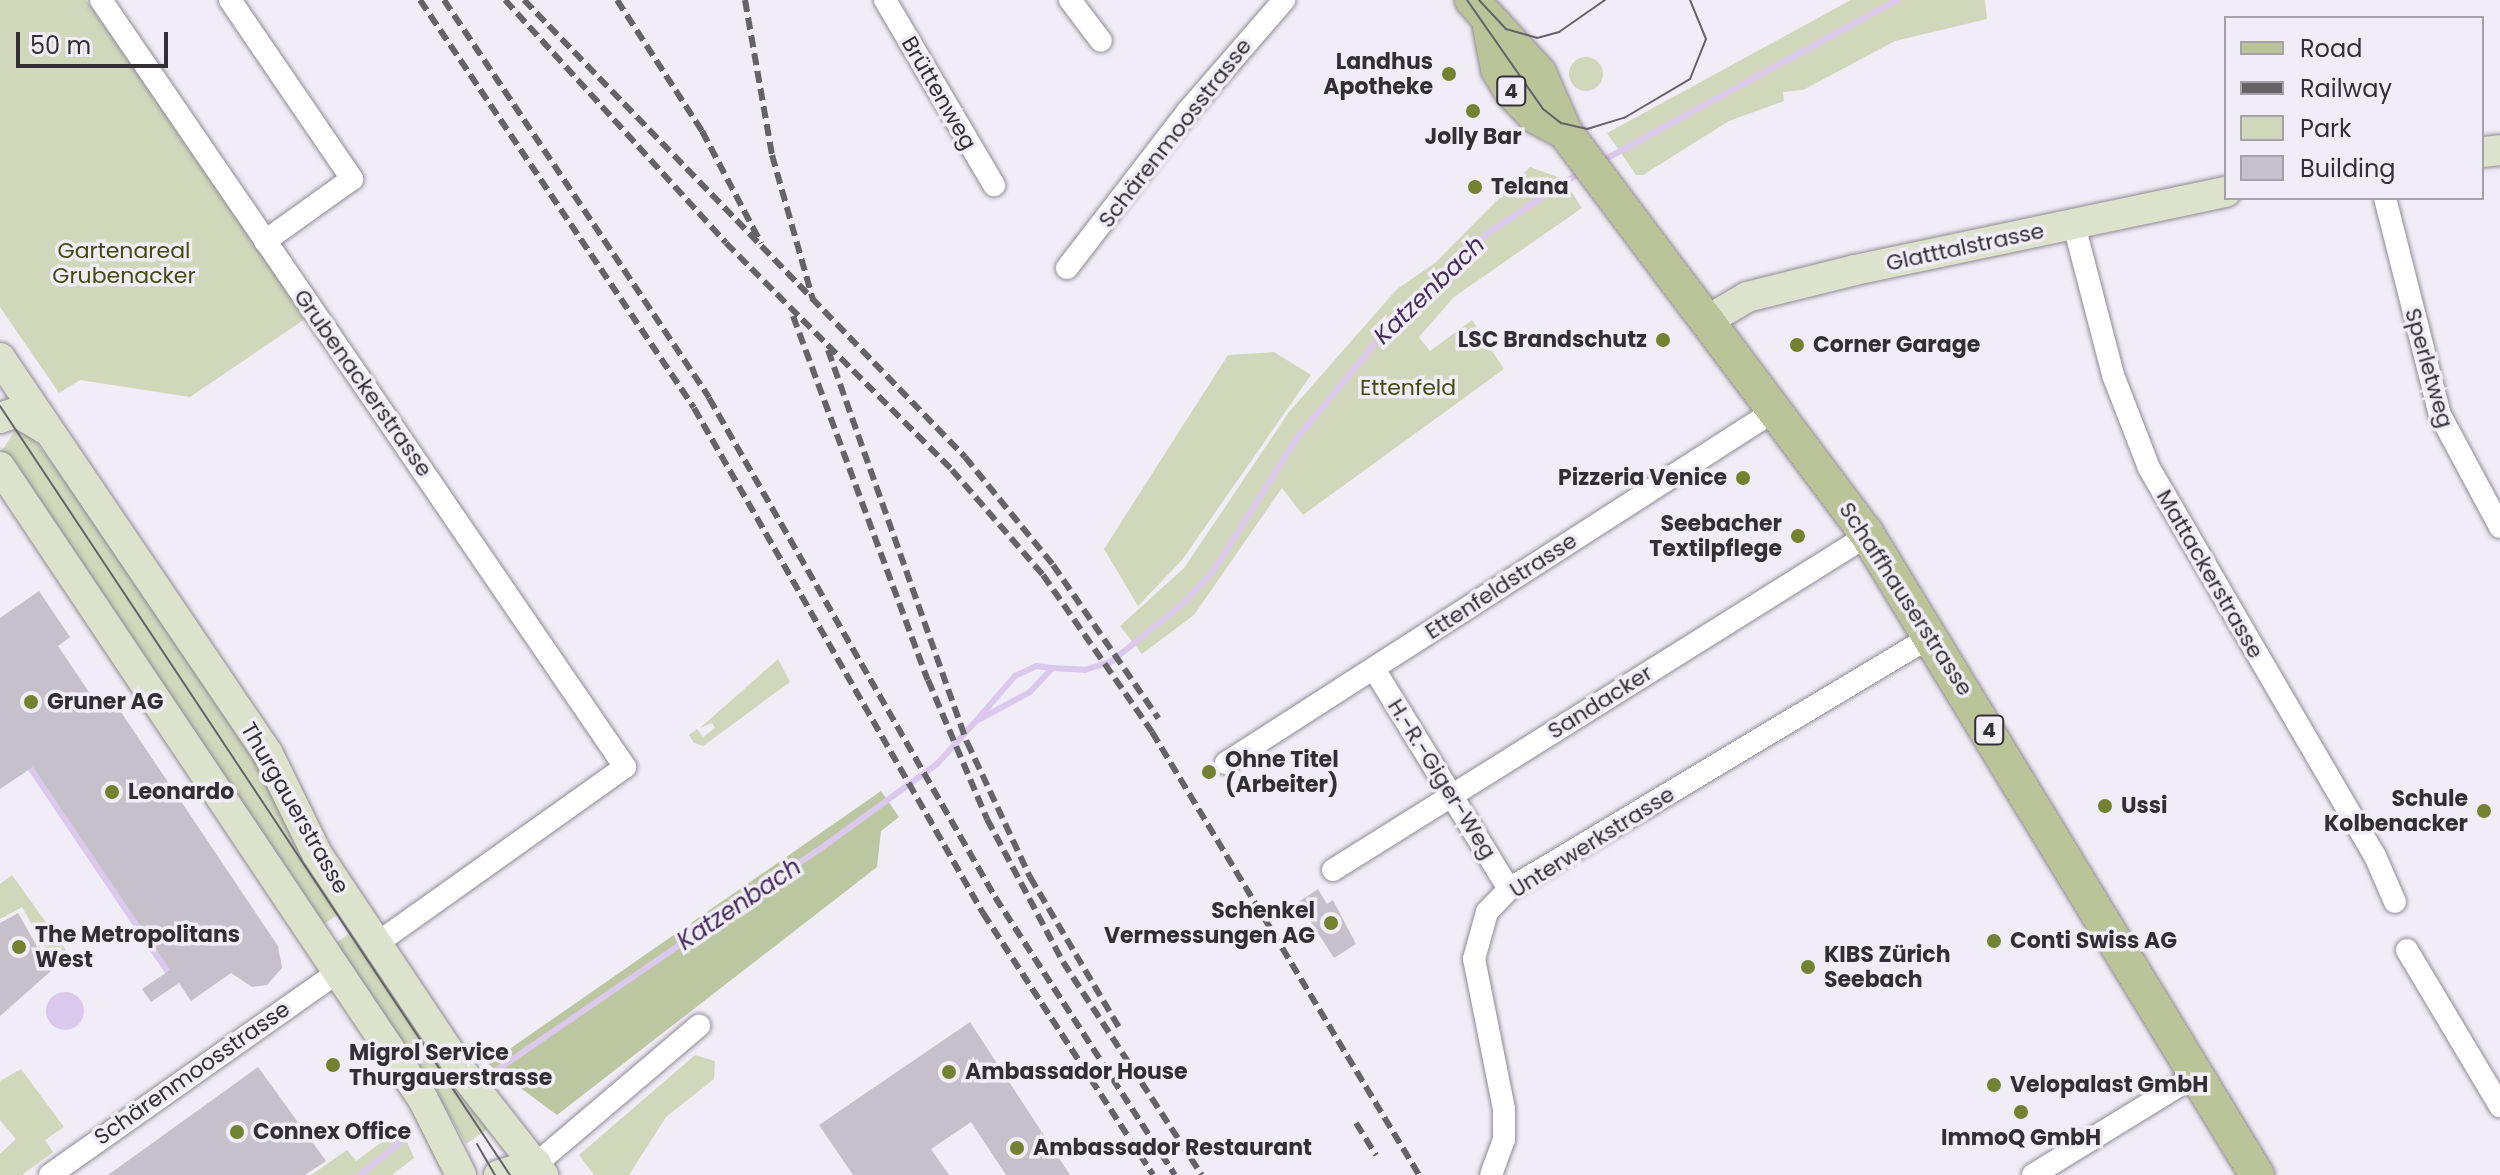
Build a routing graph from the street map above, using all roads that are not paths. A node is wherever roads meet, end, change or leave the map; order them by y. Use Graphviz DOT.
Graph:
graph roads {
  1 [pos="101,0"];
  2 [pos="230,0"];
  3 [pos="885,0"];
  4 [pos="1070,0"];
  5 [pos="1279,2"];
  6 [pos="1481,13"];
  7 [pos="1101,41"];
  8 [pos="994,185"];
  9 [pos="2224,192"];
  10 [pos="2386,200"];
  11 [pos="2074,225"];
  12 [pos="265,241"];
  13 [pos="1067,268"];
  14 [pos="1710,319"];
  15 [pos="0,358"];
  16 [pos="1777,409"];
  17 [pos="0,418"];
  18 [pos="50,432"];
  19 [pos="0,467"];
  20 [pos="2500,527"];
  21 [pos="1868,535"];
  22 [pos="1932,636"];
  23 [pos="1374,669"];
  24 [pos="1226,763"];
  25 [pos="1451,794"];
  26 [pos="1333,870"];
  27 [pos="1509,889"];
  28 [pos="2395,902"];
  29 [pos="377,943"];
  30 [pos="2407,950"];
  31 [pos="336,973"];
  32 [pos="699,1026"];
  33 [pos="2198,1074"];
  34 [pos="2500,1106"];
  35 [pos="534,1171"];
  36 [pos="50,1175"];
  37 [pos="461,1175"];
  38 [pos="499,1175"];
  39 [pos="1491,1175"];
  40 [pos="2033,1175"];
  41 [pos="2257,1175"];
  1 -- 12 [label="street, Grubenackerstrasse"];
  2 -- 12 [label="street"];
  3 -- 8 [label="street, Brüttenweg"];
  4 -- 7 [label="street"];
  5 -- 13 [label="street, Schärenmoosstrasse"];
  6 -- 14 [label="main road, Schaffhauserstrasse / 4"];
  9 -- 11 [label="main road, Glatttalstrasse"];
  10 -- 20 [label="street, Sperletweg"];
  11 -- 14 [label="main road, Glatttalstrasse"];
  11 -- 28 [label="street, Mattackerstrasse"];
  12 -- 29 [label="street, Grubenackerstrasse"];
  14 -- 16 [label="main road, Schaffhauserstrasse / 4"];
  15 -- 18 [label="main road, Thurgauerstrasse"];
  16 -- 21 [label="main road, Schaffhauserstrasse / 4"];
  16 -- 23 [label="street, Ettenfeldstrasse"];
  17 -- 18 [label="main road"];
  18 -- 29 [label="main road, Thurgauerstrasse"];
  19 -- 31 [label="main road"];
  21 -- 22 [label="main road, Schaffhauserstrasse / 4"];
  21 -- 25 [label="street, Sandacker"];
  22 -- 27 [label="street, Unterwerkstrasse"];
  22 -- 33 [label="main road, Schaffhauserstrasse / 4"];
  23 -- 24 [label="street, Ettenfeldstrasse"];
  23 -- 25 [label="street, H.-R.-Giger-Weg"];
  25 -- 26 [label="street, Sandacker"];
  25 -- 27 [label="street, H.-R.-Giger-Weg"];
  27 -- 39 [label="street, Unterwerkstrasse"];
  29 -- 35 [label="main road, Thurgauerstrasse"];
  30 -- 34 [label="street"];
  31 -- 36 [label="street, Schärenmoosstrasse"];
  31 -- 37 [label="main road"];
  32 -- 35 [label="street"];
  33 -- 40 [label="street"];
  33 -- 41 [label="main road, Schaffhauserstrasse / 4"];
  35 -- 38 [label="main road"];
}
